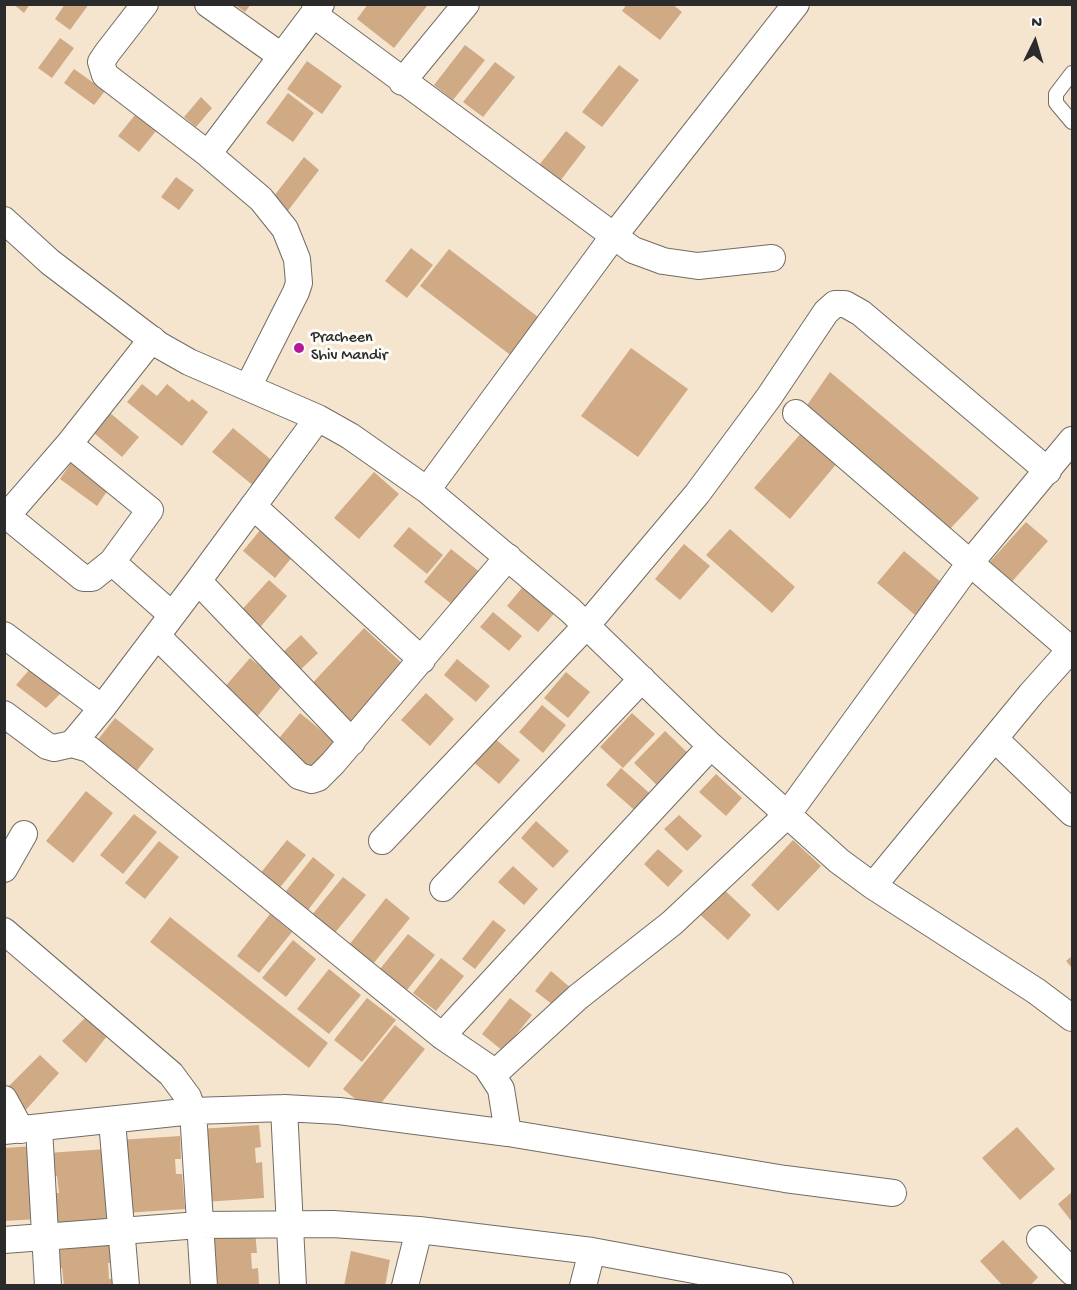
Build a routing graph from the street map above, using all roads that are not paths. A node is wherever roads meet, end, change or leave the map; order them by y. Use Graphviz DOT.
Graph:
graph roads {
  1 [pos="146,4"];
  2 [pos="208,4"];
  3 [pos="466,4"];
  4 [pos="796,4"];
  5 [pos="317,9"];
  6 [pos="281,56"];
  7 [pos="1072,73"];
  8 [pos="402,82"];
  9 [pos="1072,122"];
  10 [pos="208,154"];
  11 [pos="4,220"];
  12 [pos="613,237"];
  13 [pos="772,258"];
  14 [pos="152,339"];
  15 [pos="248,387"];
  16 [pos="796,413"];
  17 [pos="318,418"];
  18 [pos="1072,440"];
  19 [pos="69,444"];
  20 [pos="1048,471"];
  21 [pos="428,490"];
  22 [pos="253,506"];
  23 [pos="6,517"];
  24 [pos="508,558"];
  25 [pos="112,562"];
  26 [pos="970,563"];
  27 [pos="198,581"];
  28 [pos="172,615"];
  29 [pos="586,626"];
  30 [pos="4,635"];
  31 [pos="157,636"];
  32 [pos="1071,649"];
  33 [pos="422,660"];
  34 [pos="642,679"];
  35 [pos="102,708"];
  36 [pos="4,714"];
  37 [pos="995,739"];
  38 [pos="352,742"];
  39 [pos="72,744"];
  40 [pos="711,746"];
  41 [pos="1072,813"];
  42 [pos="787,815"];
  43 [pos="24,834"];
  44 [pos="382,841"];
  45 [pos="4,869"];
  46 [pos="873,886"];
  47 [pos="443,888"];
  48 [pos="4,931"];
  49 [pos="1072,1018"];
  50 [pos="442,1036"];
  51 [pos="494,1074"];
  52 [pos="4,1100"];
  53 [pos="284,1108"];
  54 [pos="193,1111"];
  55 [pos="112,1121"];
  56 [pos="22,1130"];
  57 [pos="508,1132"];
  58 [pos="893,1193"];
  59 [pos="290,1223"];
  60 [pos="199,1225"];
  61 [pos="419,1230"];
  62 [pos="120,1231"];
  63 [pos="44,1237"];
  64 [pos="1040,1239"];
  65 [pos="4,1240"];
  66 [pos="592,1251"];
  67 [pos="1072,1272"];
  68 [pos="702,1278"];
  69 [pos="48,1286"];
  70 [pos="126,1286"];
  71 [pos="204,1286"];
  72 [pos="293,1286"];
  73 [pos="405,1286"];
  74 [pos="583,1286"];
  75 [pos="780,1286"];
  1 -- 10 [label="street"];
  2 -- 6 [label="street"];
  3 -- 8 [label="street"];
  4 -- 12 [label="street"];
  5 -- 6 [label="street"];
  5 -- 8 [label="street"];
  6 -- 10 [label="street"];
  7 -- 9 [label="lane"];
  8 -- 12 [label="street"];
  10 -- 15 [label="street"];
  11 -- 14 [label="street"];
  12 -- 13 [label="street"];
  12 -- 21 [label="street"];
  14 -- 15 [label="street"];
  14 -- 19 [label="street"];
  15 -- 17 [label="street"];
  16 -- 26 [label="street"];
  17 -- 21 [label="street"];
  17 -- 22 [label="street"];
  18 -- 20 [label="street"];
  19 -- 23 [label="street"];
  19 -- 25 [label="street"];
  20 -- 26 [label="street"];
  20 -- 29 [label="street"];
  21 -- 24 [label="street"];
  22 -- 27 [label="street"];
  22 -- 33 [label="street"];
  23 -- 25 [label="street"];
  24 -- 29 [label="street"];
  24 -- 33 [label="street"];
  25 -- 28 [label="street"];
  26 -- 32 [label="street"];
  26 -- 42 [label="street"];
  27 -- 28 [label="street"];
  27 -- 38 [label="street"];
  28 -- 31 [label="street"];
  29 -- 34 [label="street"];
  29 -- 44 [label="street"];
  30 -- 35 [label="street"];
  31 -- 35 [label="street"];
  31 -- 38 [label="street"];
  32 -- 37 [label="street"];
  33 -- 38 [label="street"];
  34 -- 40 [label="street"];
  34 -- 47 [label="street"];
  35 -- 39 [label="street"];
  36 -- 39 [label="street"];
  37 -- 41 [label="street"];
  37 -- 46 [label="street"];
  39 -- 50 [label="street"];
  40 -- 42 [label="street"];
  40 -- 50 [label="street"];
  42 -- 46 [label="street"];
  42 -- 51 [label="street"];
  43 -- 45 [label="street"];
  46 -- 49 [label="street"];
  48 -- 54 [label="street"];
  50 -- 51 [label="street"];
  51 -- 57 [label="street"];
  52 -- 56 [label="street"];
  53 -- 54 [label="street"];
  53 -- 57 [label="street"];
  53 -- 59 [label="street"];
  54 -- 55 [label="street"];
  54 -- 60 [label="street"];
  55 -- 56 [label="street"];
  55 -- 62 [label="street"];
  56 -- 63 [label="street"];
  57 -- 58 [label="street"];
  59 -- 60 [label="street"];
  59 -- 61 [label="street"];
  59 -- 72 [label="street"];
  60 -- 62 [label="street"];
  60 -- 71 [label="street"];
  61 -- 66 [label="street"];
  61 -- 73 [label="street"];
  62 -- 63 [label="street"];
  62 -- 70 [label="street"];
  63 -- 65 [label="street"];
  63 -- 69 [label="street"];
  64 -- 67 [label="street"];
  66 -- 68 [label="street"];
  66 -- 74 [label="street"];
  68 -- 75 [label="street"];
}
